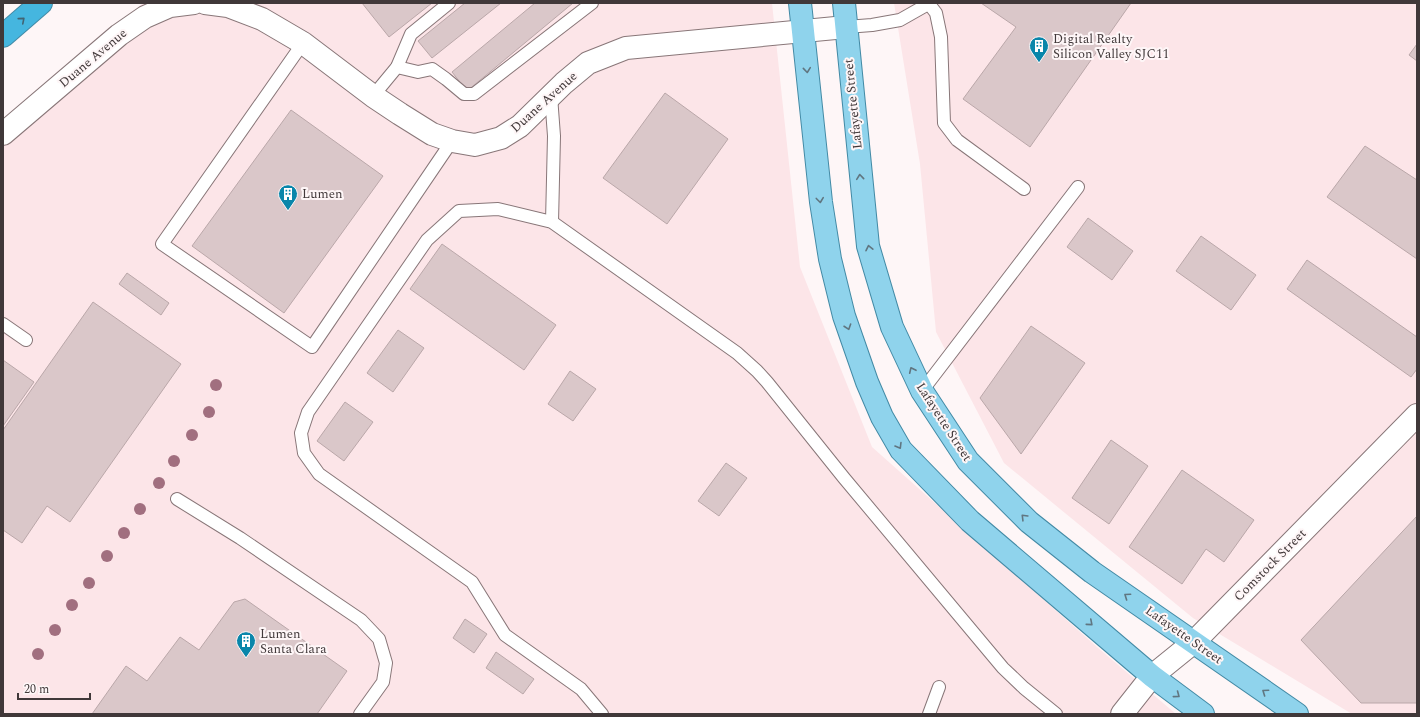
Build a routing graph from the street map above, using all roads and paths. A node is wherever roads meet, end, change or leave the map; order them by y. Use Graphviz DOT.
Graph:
graph roads {
  1 [pos="41,3"];
  2 [pos="194,3"];
  3 [pos="205,3"];
  4 [pos="449,3"];
  5 [pos="592,3"];
  6 [pos="800,3"];
  7 [pos="844,3"];
  8 [pos="930,4"];
  9 [pos="846,27"];
  10 [pos="803,32"];
  11 [pos="3,36"];
  12 [pos="303,43"];
  13 [pos="397,67"];
  14 [pos="373,96"];
  15 [pos="551,96"];
  16 [pos="3,134"];
  17 [pos="452,141"];
  18 [pos="1078,187"];
  19 [pos="1024,189"];
  20 [pos="552,222"];
  21 [pos="3,324"];
  22 [pos="26,340"];
  23 [pos="922,391"];
  24 [pos="1417,414"];
  25 [pos="177,499"];
  26 [pos="1194,642"];
  27 [pos="1152,676"];
  28 [pos="938,686"];
  29 [pos="360,714"];
  30 [pos="602,714"];
  31 [pos="929,714"];
  32 [pos="1056,714"];
  33 [pos="1122,714"];
  34 [pos="1202,714"];
  35 [pos="1297,714"];
  11 -- 1 [label="highway, one-way"];
  2 -- 16 [label="street, Duane Avenue"];
  3 -- 12 [label="street, Duane Avenue"];
  4 -- 13 [label="lane"];
  5 -- 13 [label="lane"];
  6 -- 10 [label="main road"];
  7 -- 9 [label="main road, Lafayette Street"];
  8 -- 9 [label="lane"];
  8 -- 19 [label="lane"];
  9 -- 10 [label="street, Duane Avenue"];
  23 -- 9 [label="main road, Lafayette Street, one-way"];
  10 -- 15 [label="street, Duane Avenue"];
  10 -- 27 [label="main road, one-way"];
  12 -- 14 [label="street, Duane Avenue"];
  12 -- 17 [label="lane"];
  13 -- 14 [label="lane"];
  14 -- 17 [label="street, Duane Avenue"];
  15 -- 17 [label="street, Duane Avenue"];
  15 -- 20 [label="lane"];
  18 -- 23 [label="lane"];
  20 -- 30 [label="lane"];
  20 -- 32 [label="lane"];
  21 -- 22 [label="lane"];
  26 -- 23 [label="main road, Lafayette Street, one-way"];
  24 -- 26 [label="street, Comstock Street"];
  25 -- 29 [label="lane"];
  26 -- 27 [label="street, Comstock Street"];
  35 -- 26 [label="main road, Lafayette Street, one-way"];
  27 -- 33 [label="street, Comstock Street"];
  27 -- 34 [label="main road, one-way"];
  28 -- 31 [label="lane"];
}
